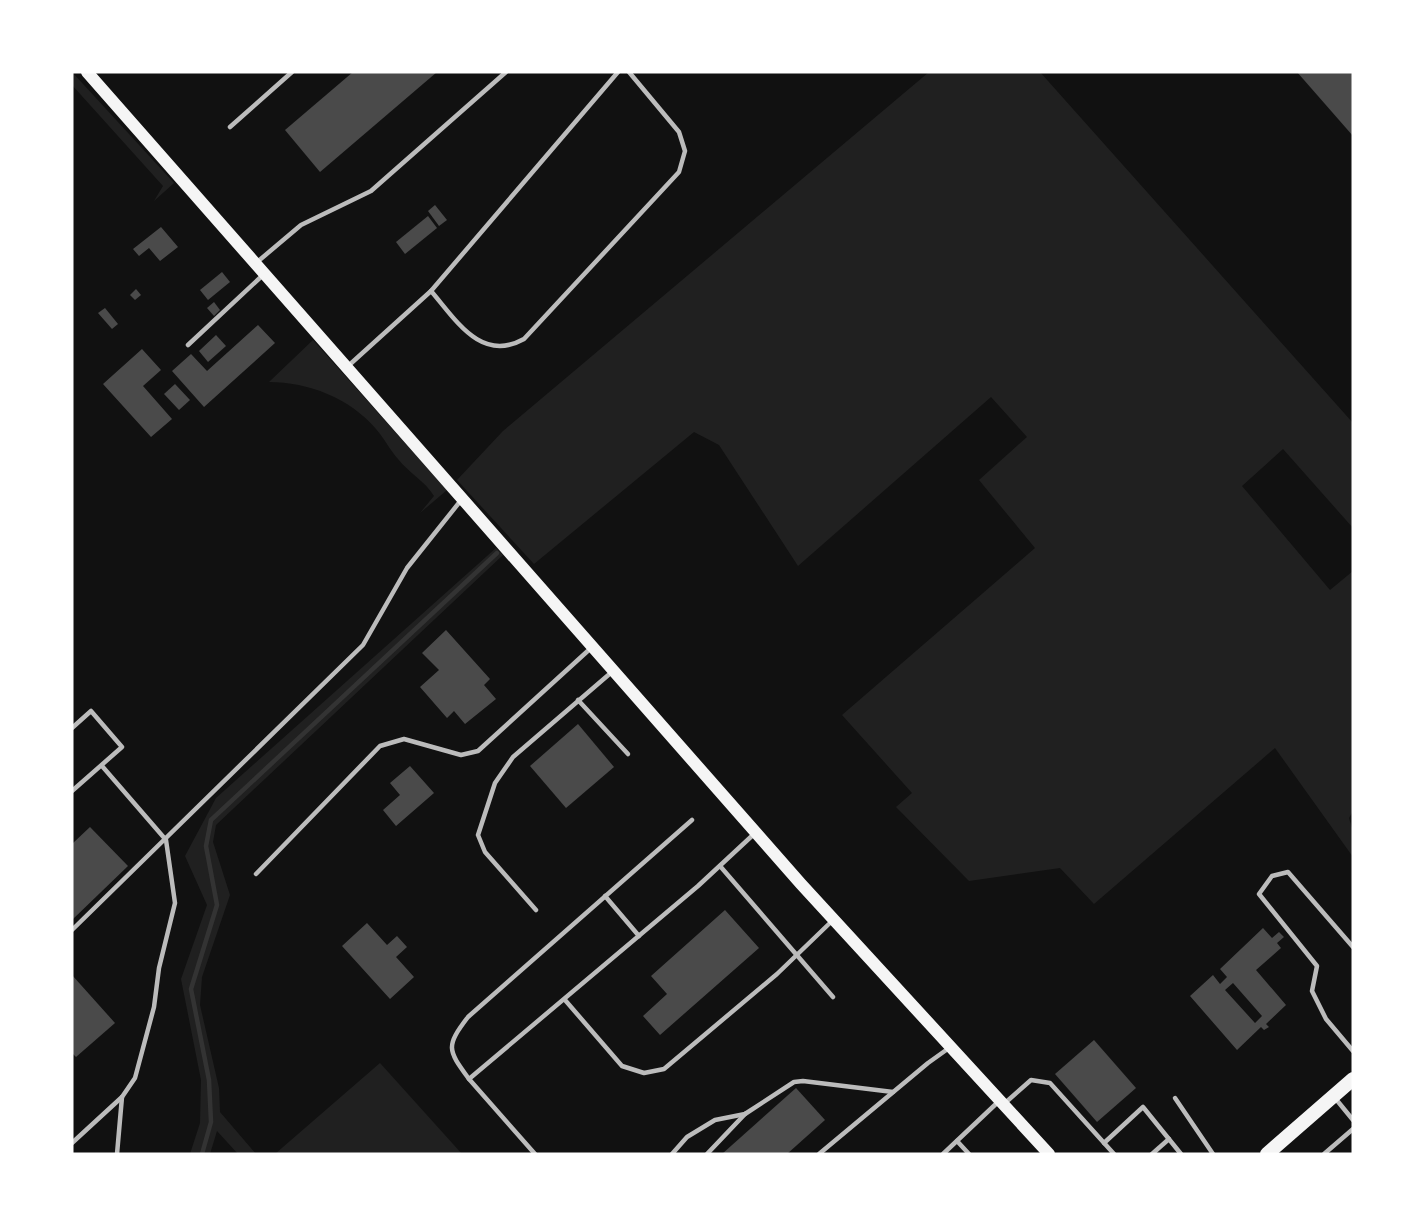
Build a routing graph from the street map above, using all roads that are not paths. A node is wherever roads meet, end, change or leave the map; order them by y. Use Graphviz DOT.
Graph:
graph roads {
  1 [pos="87,72"];
  2 [pos="292,72"];
  3 [pos="506,72"];
  4 [pos="618,72"];
  5 [pos="629,72"];
  6 [pos="230,128"];
  7 [pos="260,268"];
  8 [pos="430,291"];
  9 [pos="188,345"];
  10 [pos="347,367"];
  11 [pos="462,500"];
  12 [pos="592,647"];
  13 [pos="613,671"];
  14 [pos="578,700"];
  15 [pos="72,728"];
  16 [pos="628,754"];
  17 [pos="102,766"];
  18 [pos="72,791"];
  19 [pos="692,820"];
  20 [pos="756,832"];
  21 [pos="166,840"];
  22 [pos="720,866"];
  23 [pos="256,874"];
  24 [pos="605,896"];
  25 [pos="536,910"];
  26 [pos="834,920"];
  27 [pos="72,930"];
  28 [pos="639,936"];
  29 [pos="1353,947"];
  30 [pos="797,955"];
  31 [pos="833,997"];
  32 [pos="565,1000"];
  33 [pos="950,1047"];
  34 [pos="1353,1051"];
  35 [pos="469,1079"];
  36 [pos="1353,1079"];
  37 [pos="893,1092"];
  38 [pos="1334,1096"];
  39 [pos="122,1097"];
  40 [pos="1175,1098"];
  41 [pos="1001,1103"];
  42 [pos="745,1114"];
  43 [pos="1353,1120"];
  44 [pos="1353,1129"];
  45 [pos="1169,1139"];
  46 [pos="957,1141"];
  47 [pos="72,1143"];
  48 [pos="1104,1143"];
  49 [pos="1269,1153"];
  50 [pos="117,1154"];
  51 [pos="534,1154"];
  52 [pos="672,1154"];
  53 [pos="706,1154"];
  54 [pos="819,1154"];
  55 [pos="944,1154"];
  56 [pos="969,1154"];
  57 [pos="1048,1154"];
  58 [pos="1114,1154"];
  59 [pos="1152,1154"];
  60 [pos="1181,1154"];
  61 [pos="1213,1154"];
  62 [pos="1324,1154"];
  1 -- 7 [label="main road"];
  2 -- 6 [label="lane"];
  3 -- 7 [label="lane"];
  4 -- 8 [label="lane"];
  5 -- 8 [label="lane"];
  7 -- 9 [label="lane"];
  7 -- 10 [label="main road"];
  8 -- 10 [label="lane"];
  10 -- 11 [label="main road"];
  11 -- 12 [label="main road"];
  11 -- 21 [label="lane"];
  12 -- 13 [label="main road"];
  12 -- 23 [label="lane"];
  13 -- 14 [label="lane"];
  13 -- 20 [label="main road"];
  14 -- 16 [label="lane"];
  14 -- 25 [label="lane"];
  15 -- 17 [label="lane"];
  17 -- 18 [label="lane"];
  17 -- 21 [label="lane"];
  19 -- 24 [label="lane"];
  20 -- 22 [label="lane"];
  20 -- 26 [label="main road"];
  21 -- 27 [label="lane"];
  21 -- 39 [label="lane"];
  22 -- 28 [label="lane"];
  22 -- 30 [label="lane"];
  24 -- 28 [label="lane"];
  24 -- 35 [label="lane"];
  26 -- 30 [label="lane"];
  26 -- 33 [label="main road"];
  28 -- 32 [label="lane"];
  29 -- 34 [label="lane"];
  30 -- 31 [label="lane"];
  30 -- 32 [label="lane"];
  32 -- 35 [label="lane"];
  33 -- 37 [label="lane"];
  33 -- 41 [label="main road"];
  35 -- 51 [label="lane"];
  36 -- 38 [label="main road"];
  37 -- 42 [label="lane"];
  37 -- 54 [label="lane"];
  38 -- 43 [label="lane"];
  38 -- 49 [label="main road"];
  39 -- 47 [label="lane"];
  39 -- 50 [label="lane"];
  40 -- 61 [label="lane"];
  41 -- 46 [label="lane"];
  41 -- 48 [label="lane"];
  41 -- 57 [label="main road"];
  42 -- 52 [label="lane"];
  42 -- 53 [label="lane"];
  44 -- 62 [label="lane"];
  45 -- 48 [label="lane"];
  45 -- 59 [label="lane"];
  45 -- 60 [label="lane"];
  46 -- 55 [label="lane"];
  46 -- 56 [label="lane"];
  48 -- 58 [label="lane"];
}
